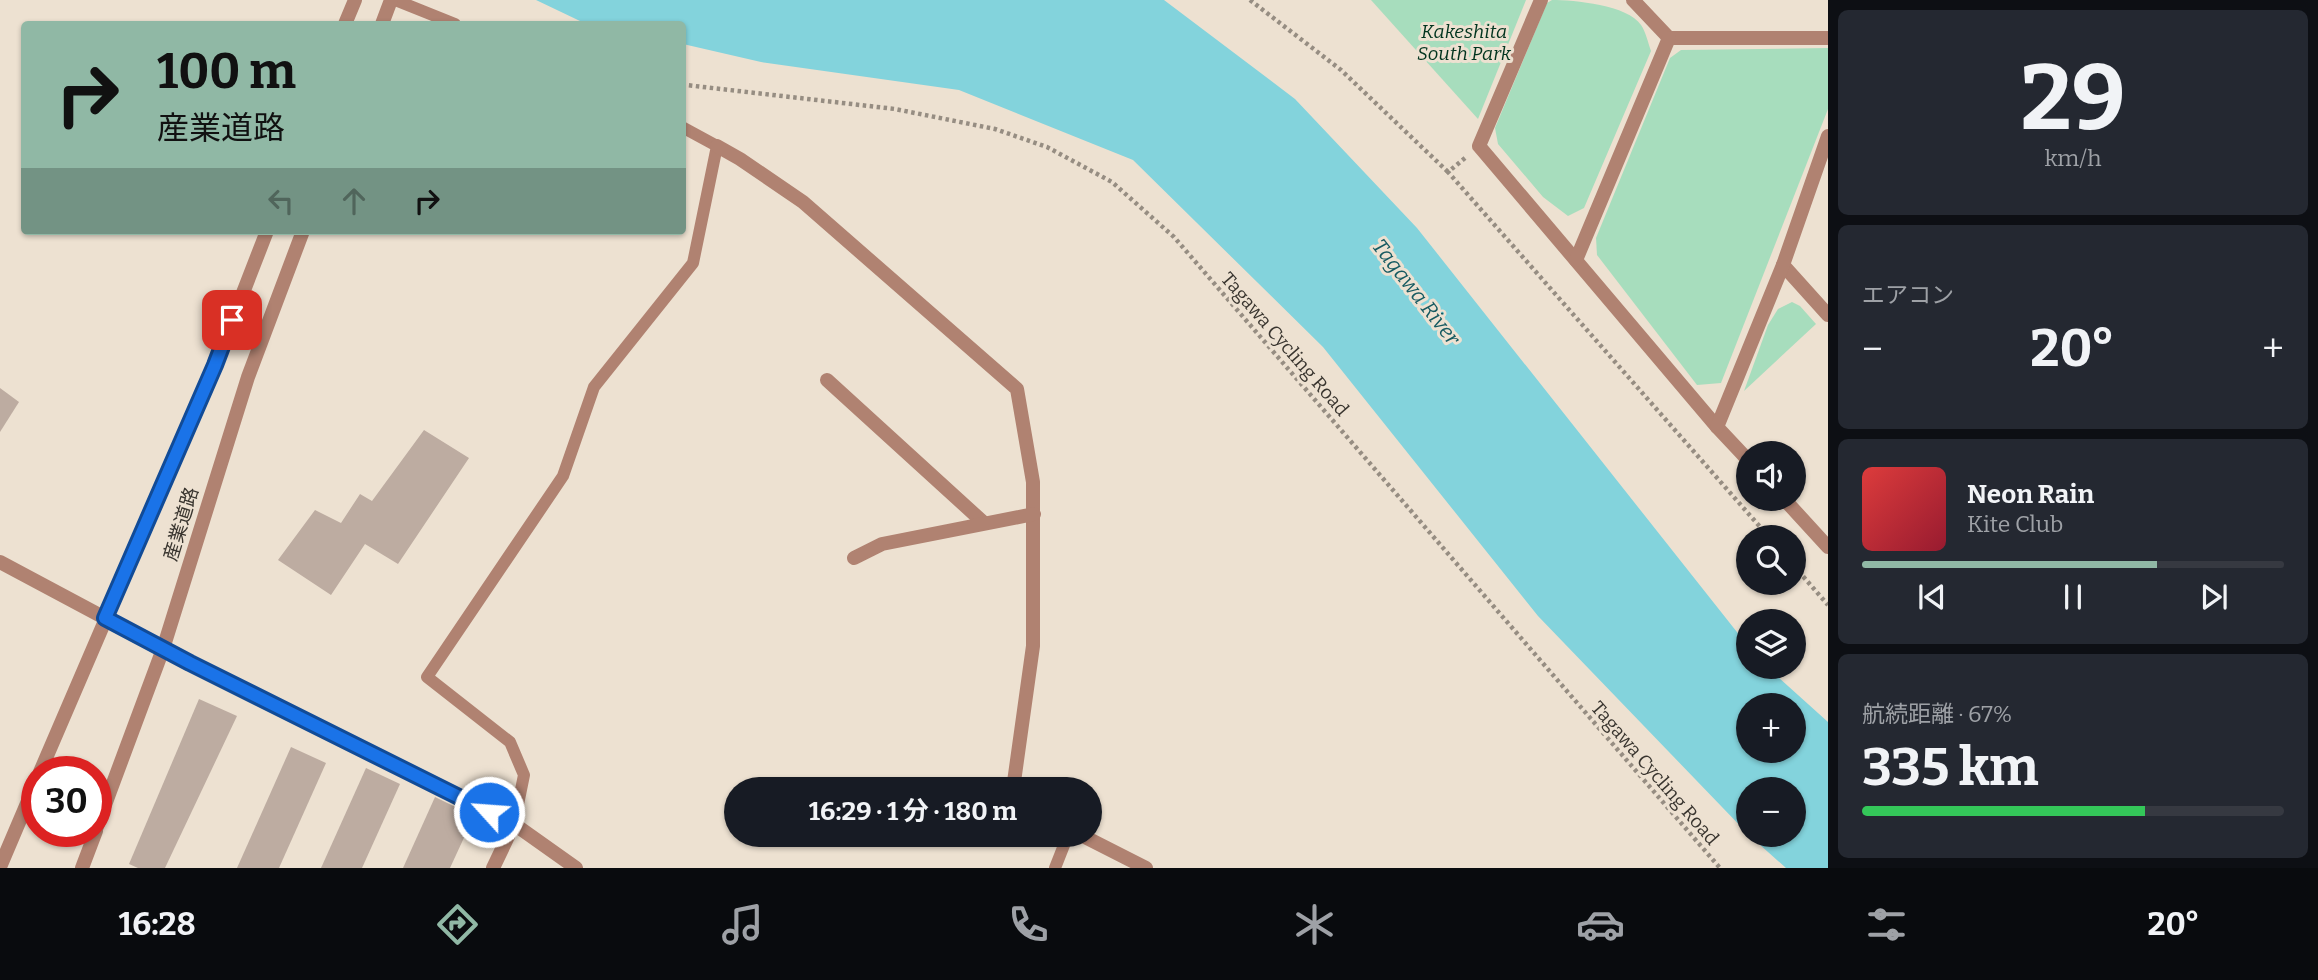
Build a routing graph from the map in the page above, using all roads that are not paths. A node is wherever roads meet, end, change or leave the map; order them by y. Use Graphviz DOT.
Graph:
graph roads {
  1 [pos="355,0"];
  2 [pos="393,0"];
  3 [pos="1541,0"];
  4 [pos="1633,0"];
  5 [pos="346,21"];
  6 [pos="383,21"];
  7 [pos="447,21"];
  8 [pos="1669,38"];
  9 [pos="1828,38"];
  10 [pos="686,129"];
  11 [pos="1828,136"];
  12 [pos="718,146"];
  13 [pos="265,235"];
  14 [pos="301,235"];
  15 [pos="1576,260"];
  16 [pos="1783,265"];
  17 [pos="1828,314"];
  18 [pos="827,380"];
  19 [pos="1717,427"];
  20 [pos="1736,447"];
  21 [pos="1795,511"];
  22 [pos="1034,514"];
  23 [pos="984,523"];
  24 [pos="1828,547"];
  25 [pos="854,558"];
  26 [pos="0,562"];
  27 [pos="105,618"];
  28 [pos="163,649"];
  29 [pos="47,756"];
  30 [pos="1015,777"];
  31 [pos="112,787"];
  32 [pos="21,818"];
  33 [pos="514,824"];
  34 [pos="1102,846"];
  35 [pos="90,847"];
  36 [pos="1064,847"];
  37 [pos="0,867"];
  38 [pos="1057,867"];
  39 [pos="82,868"];
  40 [pos="493,868"];
  41 [pos="576,868"];
  42 [pos="1146,868"];
  1 -- 5 [label="street"];
  2 -- 6 [label="street"];
  2 -- 7 [label="lane"];
  3 -- 15 [label="street"];
  4 -- 8 [label="street"];
  8 -- 9 [label="street"];
  8 -- 15 [label="street"];
  10 -- 12 [label="lane"];
  11 -- 16 [label="street"];
  12 -- 22 [label="street"];
  12 -- 33 [label="lane"];
  13 -- 27 [label="street, 産業道路"];
  14 -- 28 [label="street, 産業道路"];
  15 -- 19 [label="street"];
  16 -- 17 [label="street"];
  16 -- 19 [label="street"];
  18 -- 23 [label="street"];
  19 -- 20 [label="street"];
  21 -- 24 [label="street"];
  22 -- 23 [label="street"];
  22 -- 30 [label="street"];
  23 -- 25 [label="street"];
  26 -- 27 [label="street"];
  27 -- 28 [label="street"];
  27 -- 29 [label="street, 産業道路"];
  28 -- 31 [label="street, 産業道路"];
  28 -- 33 [label="street"];
  32 -- 37 [label="street"];
  33 -- 40 [label="street"];
  33 -- 41 [label="street"];
  34 -- 42 [label="street"];
  35 -- 39 [label="street, 産業道路"];
  36 -- 38 [label="lane"];
}
